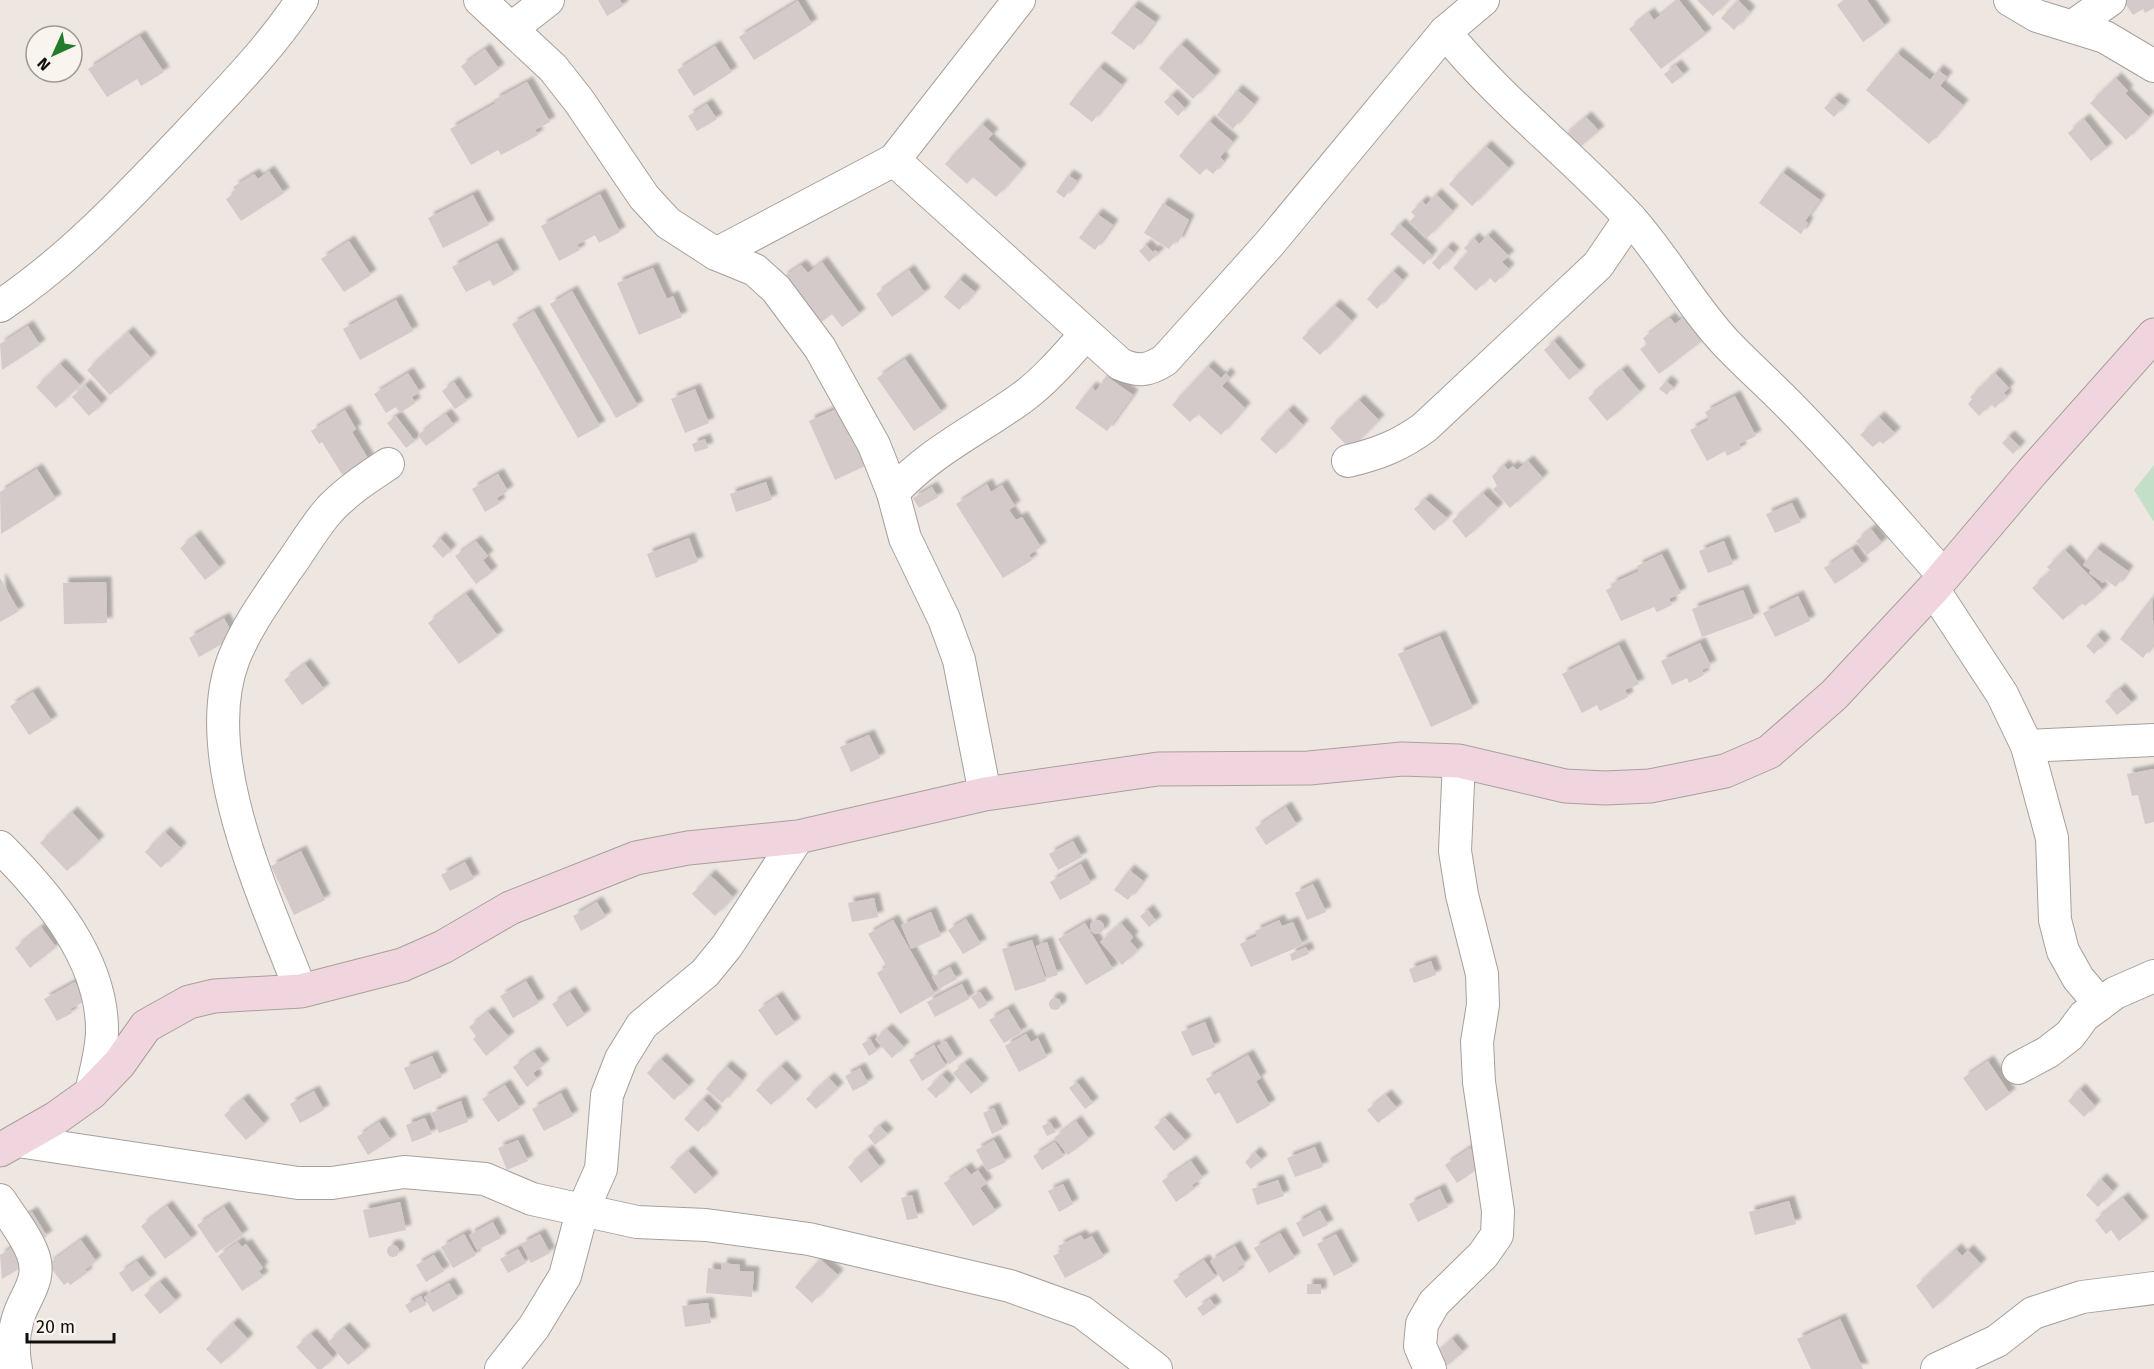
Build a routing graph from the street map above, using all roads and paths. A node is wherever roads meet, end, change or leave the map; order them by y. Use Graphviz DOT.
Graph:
graph roads {
  1 [pos="302,0"];
  2 [pos="480,0"];
  3 [pos="548,0"];
  4 [pos="1019,0"];
  5 [pos="1483,0"];
  6 [pos="2010,0"];
  7 [pos="2110,0"];
  8 [pos="2073,26"];
  9 [pos="512,28"];
  10 [pos="1445,32"];
  11 [pos="2154,66"];
  12 [pos="894,160"];
  13 [pos="1630,218"];
  14 [pos="716,254"];
  15 [pos="0,306"];
  16 [pos="1086,334"];
  17 [pos="2154,335"];
  18 [pos="1348,462"];
  19 [pos="388,464"];
  20 [pos="893,493"];
  21 [pos="1939,583"];
  22 [pos="2154,740"];
  23 [pos="2027,746"];
  24 [pos="1459,761"];
  25 [pos="985,794"];
  26 [pos="798,837"];
  27 [pos="0,847"];
  28 [pos="2154,976"];
  29 [pos="301,991"];
  30 [pos="2100,1004"];
  31 [pos="2018,1068"];
  32 [pos="91,1093"];
  33 [pos="9,1145"];
  34 [pos="0,1200"];
  35 [pos="582,1212"];
  36 [pos="2154,1288"];
  37 [pos="16,1369"];
  38 [pos="501,1369"];
  39 [pos="1156,1369"];
  40 [pos="1430,1369"];
  41 [pos="1937,1369"];
  1 -- 15 [label="street"];
  2 -- 9 [label="street"];
  3 -- 9 [label="street"];
  4 -- 12 [label="street"];
  5 -- 10 [label="street"];
  6 -- 8 [label="street"];
  7 -- 8 [label="street"];
  8 -- 11 [label="street"];
  9 -- 14 [label="street"];
  10 -- 13 [label="street"];
  10 -- 16 [label="street"];
  12 -- 14 [label="street"];
  12 -- 16 [label="street"];
  13 -- 18 [label="street"];
  13 -- 21 [label="street"];
  14 -- 20 [label="street"];
  16 -- 20 [label="street"];
  17 -- 21 [label="street"];
  19 -- 29 [label="street"];
  20 -- 25 [label="street"];
  21 -- 23 [label="street"];
  21 -- 24 [label="street"];
  22 -- 23 [label="street"];
  23 -- 30 [label="street"];
  24 -- 25 [label="street"];
  24 -- 40 [label="street"];
  25 -- 26 [label="street"];
  26 -- 29 [label="street"];
  26 -- 35 [label="street"];
  27 -- 32 [label="street"];
  28 -- 30 [label="street"];
  29 -- 32 [label="street"];
  30 -- 31 [label="street"];
  32 -- 33 [label="street"];
  33 -- 35 [label="street"];
  34 -- 37 [label="street"];
  35 -- 38 [label="street"];
  35 -- 39 [label="street"];
  36 -- 41 [label="street"];
}
